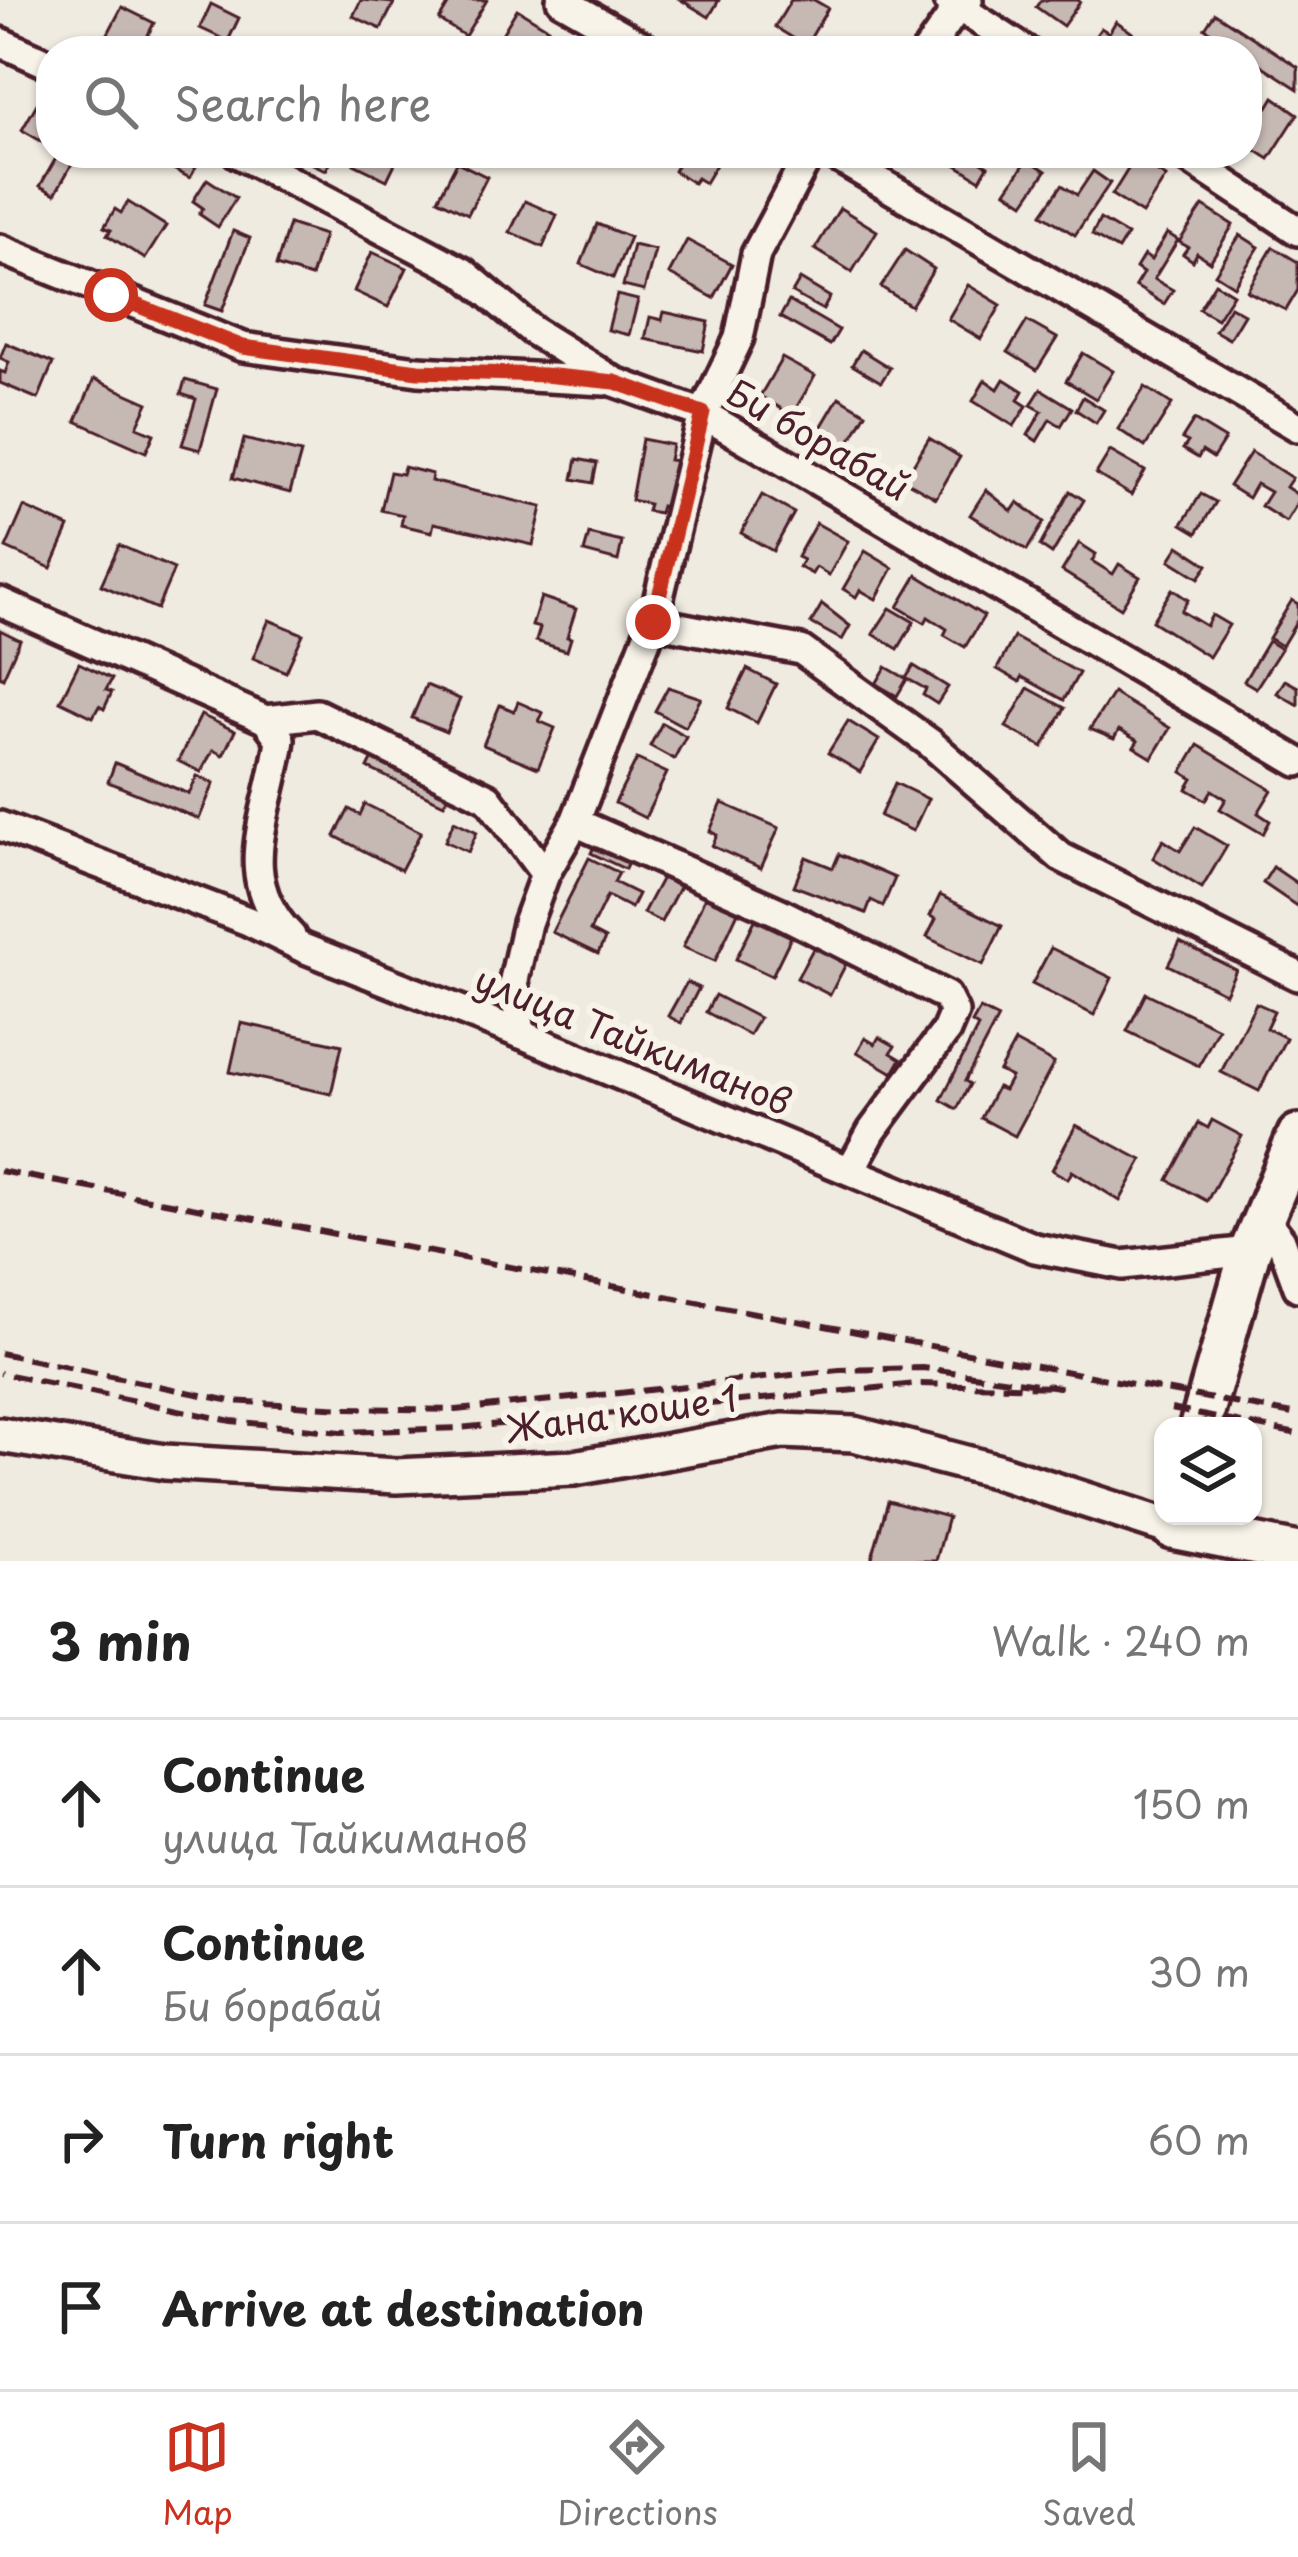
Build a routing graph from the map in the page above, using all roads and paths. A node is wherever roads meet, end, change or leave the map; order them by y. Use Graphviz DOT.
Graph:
graph roads {
  1 [pos="561,0"];
  2 [pos="958,2"];
  3 [pos="625,36"];
  4 [pos="936,36"];
  5 [pos="1005,36"];
  6 [pos="0,42"];
  7 [pos="36,58"];
  8 [pos="265,168"];
  9 [pos="802,168"];
  10 [pos="865,168"];
  11 [pos="1203,168"];
  12 [pos="1298,231"];
  13 [pos="0,249"];
  14 [pos="615,382"];
  15 [pos="703,413"];
  16 [pos="1298,428"];
  17 [pos="0,602"];
  18 [pos="653,622"];
  19 [pos="266,720"];
  20 [pos="1298,762"];
  21 [pos="575,822"];
  22 [pos="0,826"];
  23 [pos="545,874"];
  24 [pos="303,948"];
  25 [pos="1298,976"];
  26 [pos="520,1034"];
  27 [pos="1298,1135"];
  28 [pos="851,1169"];
  29 [pos="1257,1234"];
  30 [pos="1298,1287"];
  31 [pos="1203,1417"];
  32 [pos="0,1435"];
  33 [pos="1168,1535"];
  34 [pos="1298,1553"];
  1 -- 3 [label="street"];
  2 -- 4 [label="street"];
  2 -- 5 [label="street"];
  6 -- 7 [label="street"];
  8 -- 14 [label="street, Би борабай"];
  9 -- 15 [label="street"];
  10 -- 16 [label="street"];
  11 -- 12 [label="street"];
  13 -- 14 [label="street"];
  14 -- 15 [label="street, Би борабай"];
  15 -- 18 [label="street"];
  15 -- 20 [label="street, Би борабай"];
  17 -- 19 [label="street"];
  18 -- 21 [label="street"];
  18 -- 25 [label="street"];
  19 -- 23 [label="street"];
  19 -- 24 [label="street"];
  21 -- 23 [label="street"];
  21 -- 28 [label="street"];
  22 -- 24 [label="street, улица Тайкиманов"];
  23 -- 26 [label="street"];
  24 -- 26 [label="street, улица Тайкиманов"];
  26 -- 28 [label="street, улица Тайкиманов"];
  27 -- 29 [label="main road"];
  28 -- 29 [label="street, улица Тайкиманов"];
  29 -- 30 [label="street"];
  29 -- 31 [label="main road"];
  32 -- 33 [label="street, Жана коше 1"];
  33 -- 34 [label="main road"];
}
